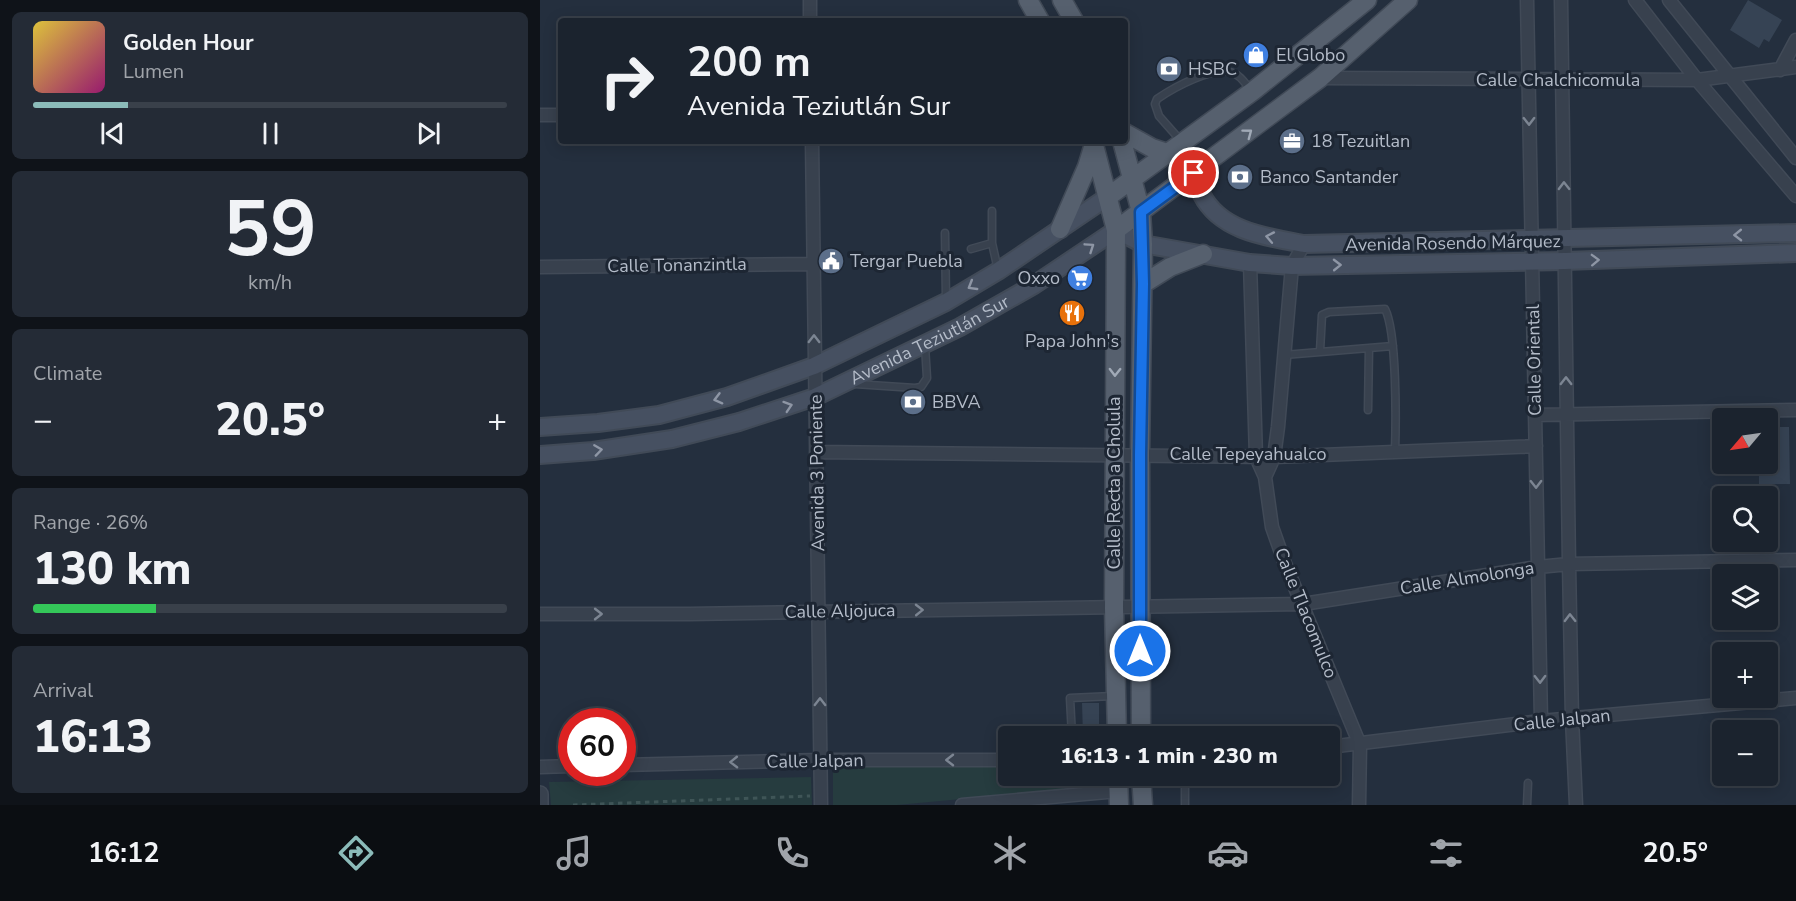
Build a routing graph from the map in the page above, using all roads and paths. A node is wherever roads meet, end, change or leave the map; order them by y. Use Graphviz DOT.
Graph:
graph roads {
  1 [pos="810,0"];
  2 [pos="1028,0"];
  3 [pos="1062,0"];
  4 [pos="1367,0"];
  5 [pos="1408,0"];
  6 [pos="1527,0"];
  7 [pos="1561,0"];
  8 [pos="1635,0"];
  9 [pos="1669,0"];
  10 [pos="810,18"];
  11 [pos="1038,18"];
  12 [pos="1072,18"];
  13 [pos="1796,40"];
  14 [pos="1796,67"];
  15 [pos="1780,70"];
  16 [pos="1731,77"];
  17 [pos="1320,78"];
  18 [pos="1562,79"];
  19 [pos="1528,80"];
  20 [pos="1697,80"];
  21 [pos="1253,91"];
  22 [pos="540,115"];
  23 [pos="558,115"];
  24 [pos="1128,135"];
  25 [pos="812,144"];
  26 [pos="1094,144"];
  27 [pos="1095,144"];
  28 [pos="1123,144"];
  29 [pos="1177,149"];
  30 [pos="1796,158"];
  31 [pos="1194,173"];
  32 [pos="1133,180"];
  33 [pos="1109,196"];
  34 [pos="1796,196"];
  35 [pos="992,211"];
  36 [pos="1141,212"];
  37 [pos="1060,229"];
  38 [pos="1116,230"];
  39 [pos="945,233"];
  40 [pos="1796,234"];
  41 [pos="1532,238"];
  42 [pos="1564,238"];
  43 [pos="992,243"];
  44 [pos="1143,244"];
  45 [pos="1304,244"];
  46 [pos="971,249"];
  47 [pos="1796,253"];
  48 [pos="1203,254"];
  49 [pos="1532,261"];
  50 [pos="1565,261"];
  51 [pos="1250,263"];
  52 [pos="813,264"];
  53 [pos="1292,266"];
  54 [pos="540,267"];
  55 [pos="998,271"];
  56 [pos="1143,284"];
  57 [pos="946,302"];
  58 [pos="925,345"];
  59 [pos="1392,346"];
  60 [pos="1370,348"];
  61 [pos="1320,351"];
  62 [pos="1284,355"];
  63 [pos="814,366"];
  64 [pos="846,383"];
  65 [pos="815,397"];
  66 [pos="1368,410"];
  67 [pos="1796,410"];
  68 [pos="1567,414"];
  69 [pos="1535,416"];
  70 [pos="540,427"];
  71 [pos="1536,446"];
  72 [pos="816,452"];
  73 [pos="1395,452"];
  74 [pos="1114,454"];
  75 [pos="1140,454"];
  76 [pos="540,455"];
  77 [pos="1256,457"];
  78 [pos="1274,457"];
  79 [pos="1265,477"];
  80 [pos="1796,560"];
  81 [pos="1569,564"];
  82 [pos="1538,567"];
  83 [pos="1303,604"];
  84 [pos="1114,608"];
  85 [pos="1140,608"];
  86 [pos="819,611"];
  87 [pos="540,614"];
  88 [pos="1116,696"];
  89 [pos="1796,698"];
  90 [pos="1572,719"];
  91 [pos="1541,721"];
  92 [pos="1071,726"];
  93 [pos="1117,726"];
  94 [pos="1141,726"];
  95 [pos="1360,745"];
  96 [pos="1340,746"];
  97 [pos="820,760"];
  98 [pos="998,760"];
  99 [pos="636,765"];
  100 [pos="558,766"];
  101 [pos="540,767"];
  102 [pos="1528,783"];
  103 [pos="1142,786"];
  104 [pos="1185,786"];
  105 [pos="1118,790"];
  106 [pos="540,794"];
  107 [pos="821,800"];
  108 [pos="540,805"];
  109 [pos="573,805"];
  110 [pos="962,805"];
  111 [pos="1143,805"];
  112 [pos="1185,805"];
  113 [pos="1359,805"];
  114 [pos="1527,805"];
  115 [pos="1576,805"];
  1 -- 10 [label="street"];
  2 -- 11 [label="main road"];
  3 -- 12 [label="main road"];
  4 -- 21 [label="main road, Avenida Teziutlán Sur"];
  5 -- 17 [label="main road, Avenida Teziutlán Sur"];
  6 -- 19 [label="street, Calle Oriental"];
  7 -- 18 [label="street, Calle Oriental"];
  8 -- 20 [label="street"];
  9 -- 16 [label="street"];
  13 -- 15 [label="street"];
  14 -- 15 [label="street, Calle Chalchicomula"];
  15 -- 16 [label="street, Calle Chalchicomula"];
  16 -- 20 [label="street, Calle Chalchicomula"];
  16 -- 30 [label="street"];
  17 -- 19 [label="street, Calle Chalchicomula"];
  31 -- 17 [label="main road, Avenida Teziutlán Sur, one-way"];
  18 -- 19 [label="street, Calle Chalchicomula"];
  18 -- 20 [label="street, Calle Chalchicomula"];
  42 -- 18 [label="street, Calle Oriental, one-way"];
  19 -- 41 [label="street, Calle Oriental, one-way"];
  20 -- 34 [label="street"];
  21 -- 29 [label="main road, Avenida Teziutlán Sur"];
  21 -- 29 [label="lane"];
  22 -- 23 [label="street"];
  24 -- 29 [label="main road"];
  25 -- 52 [label="street, Avenida 3 Poniente"];
  26 -- 37 [label="main road"];
  27 -- 33 [label="main road, Calle Recta a Cholula"];
  28 -- 32 [label="main road, Calle Recta a Cholula"];
  29 -- 32 [label="main road, Avenida Teziutlán Sur"];
  31 -- 36 [label="main road, Avenida Teziutlán Sur"];
  45 -- 31 [label="main road, Avenida Rosendo Márquez, one-way"];
  32 -- 33 [label="main road, Avenida Teziutlán Sur"];
  32 -- 36 [label="main road, Calle Recta a Cholula"];
  33 -- 37 [label="main road, Avenida Teziutlán Sur"];
  33 -- 38 [label="main road, Calle Recta a Cholula"];
  35 -- 43 [label="lane"];
  36 -- 38 [label="main road, Avenida Teziutlán Sur"];
  36 -- 44 [label="main road, Calle Recta a Cholula"];
  37 -- 55 [label="main road, Avenida Teziutlán Sur"];
  38 -- 44 [label="main road, Avenida Rosendo Márquez"];
  58 -- 38 [label="main road, Avenida Teziutlán Sur, one-way"];
  38 -- 74 [label="main road, Calle Recta a Cholula, one-way"];
  39 -- 57 [label="lane"];
  40 -- 42 [label="main road, Avenida Rosendo Márquez, one-way"];
  41 -- 42 [label="main road, Avenida Rosendo Márquez"];
  41 -- 45 [label="main road, Avenida Rosendo Márquez"];
  41 -- 49 [label="street, Calle Oriental"];
  42 -- 50 [label="street, Calle Oriental"];
  43 -- 46 [label="lane"];
  43 -- 55 [label="lane"];
  44 -- 48 [label="main road, Avenida Rosendo Márquez"];
  44 -- 56 [label="main road, Calle Recta a Cholula"];
  45 -- 53 [label="street"];
  50 -- 47 [label="main road, Avenida Rosendo Márquez, one-way"];
  48 -- 51 [label="main road, Avenida Rosendo Márquez"];
  48 -- 56 [label="main road"];
  49 -- 50 [label="main road, Avenida Rosendo Márquez"];
  53 -- 49 [label="main road, Avenida Rosendo Márquez, one-way"];
  49 -- 69 [label="street, Calle Oriental"];
  68 -- 50 [label="street, Calle Oriental, one-way"];
  51 -- 53 [label="main road, Avenida Rosendo Márquez"];
  51 -- 77 [label="street, Calle Tlacomulco"];
  52 -- 54 [label="street, Calle Tonanzintla"];
  63 -- 52 [label="street, Avenida 3 Poniente, one-way"];
  53 -- 62 [label="street"];
  55 -- 57 [label="main road, Avenida Teziutlán Sur, one-way"];
  56 -- 75 [label="main road, Calle Recta a Cholula"];
  57 -- 63 [label="main road, Avenida Teziutlán Sur"];
  58 -- 64 [label="main road, Avenida Teziutlán Sur"];
  58 -- 64 [label="lane"];
  59 -- 60 [label="lane"];
  59 -- 61 [label="lane"];
  59 -- 73 [label="lane"];
  60 -- 61 [label="lane"];
  60 -- 66 [label="lane"];
  61 -- 62 [label="lane"];
  62 -- 78 [label="street"];
  63 -- 65 [label="street, Avenida 3 Poniente"];
  63 -- 70 [label="main road, Avenida Teziutlán Sur, one-way"];
  64 -- 65 [label="main road, Avenida Teziutlán Sur"];
  65 -- 72 [label="street, Avenida 3 Poniente"];
  76 -- 65 [label="main road, Avenida Teziutlán Sur, one-way"];
  67 -- 68 [label="street"];
  68 -- 69 [label="street"];
  68 -- 81 [label="street, Calle Oriental"];
  69 -- 71 [label="street, Calle Oriental"];
  71 -- 73 [label="street, Calle Tepeyahualco"];
  71 -- 82 [label="street, Calle Oriental, one-way"];
  72 -- 74 [label="street, Calle Tepeyahualco"];
  72 -- 86 [label="street, Avenida 3 Poniente"];
  73 -- 78 [label="street, Calle Tepeyahualco"];
  74 -- 75 [label="street, Calle Tepeyahualco"];
  74 -- 84 [label="main road, Calle Recta a Cholula"];
  75 -- 77 [label="street, Calle Tepeyahualco"];
  75 -- 85 [label="main road, Calle Recta a Cholula"];
  77 -- 78 [label="street, Calle Tepeyahualco"];
  77 -- 79 [label="street, Calle Tlacomulco"];
  78 -- 79 [label="street"];
  79 -- 83 [label="street, Calle Tlacomulco"];
  80 -- 81 [label="street, Calle Almolonga"];
  81 -- 82 [label="street, Calle Almolonga"];
  90 -- 81 [label="street, Calle Oriental, one-way"];
  82 -- 83 [label="street, Calle Almolonga"];
  82 -- 91 [label="street, Calle Oriental, one-way"];
  83 -- 85 [label="street, Calle Almolonga"];
  83 -- 95 [label="street, Calle Tlacomulco"];
  84 -- 85 [label="street, Calle Aljojuca"];
  86 -- 84 [label="street, Calle Aljojuca, one-way"];
  84 -- 88 [label="main road, Calle Recta a Cholula"];
  85 -- 94 [label="main road, Calle Recta a Cholula"];
  87 -- 86 [label="street, Calle Aljojuca, one-way"];
  97 -- 86 [label="street, Avenida 3 Poniente, one-way"];
  88 -- 92 [label="lane"];
  88 -- 93 [label="main road, Calle Recta a Cholula"];
  89 -- 90 [label="street, Calle Jalpan"];
  90 -- 91 [label="street, Calle Jalpan"];
  90 -- 115 [label="street, Calle Oriental"];
  91 -- 95 [label="street, Calle Jalpan"];
  95 -- 96 [label="street, Calle Jalpan"];
  95 -- 113 [label="street"];
  98 -- 97 [label="street, Calle Jalpan, one-way"];
  97 -- 99 [label="street, Calle Jalpan, one-way"];
  97 -- 107 [label="street, Avenida 3 Poniente"];
  100 -- 101 [label="street"];
  102 -- 114 [label="lane"];
  103 -- 111 [label="main road"];
  104 -- 112 [label="lane"];
  105 -- 110 [label="street"];
  106 -- 108 [label="street"];
  107 -- 109 [label="path"];
}
